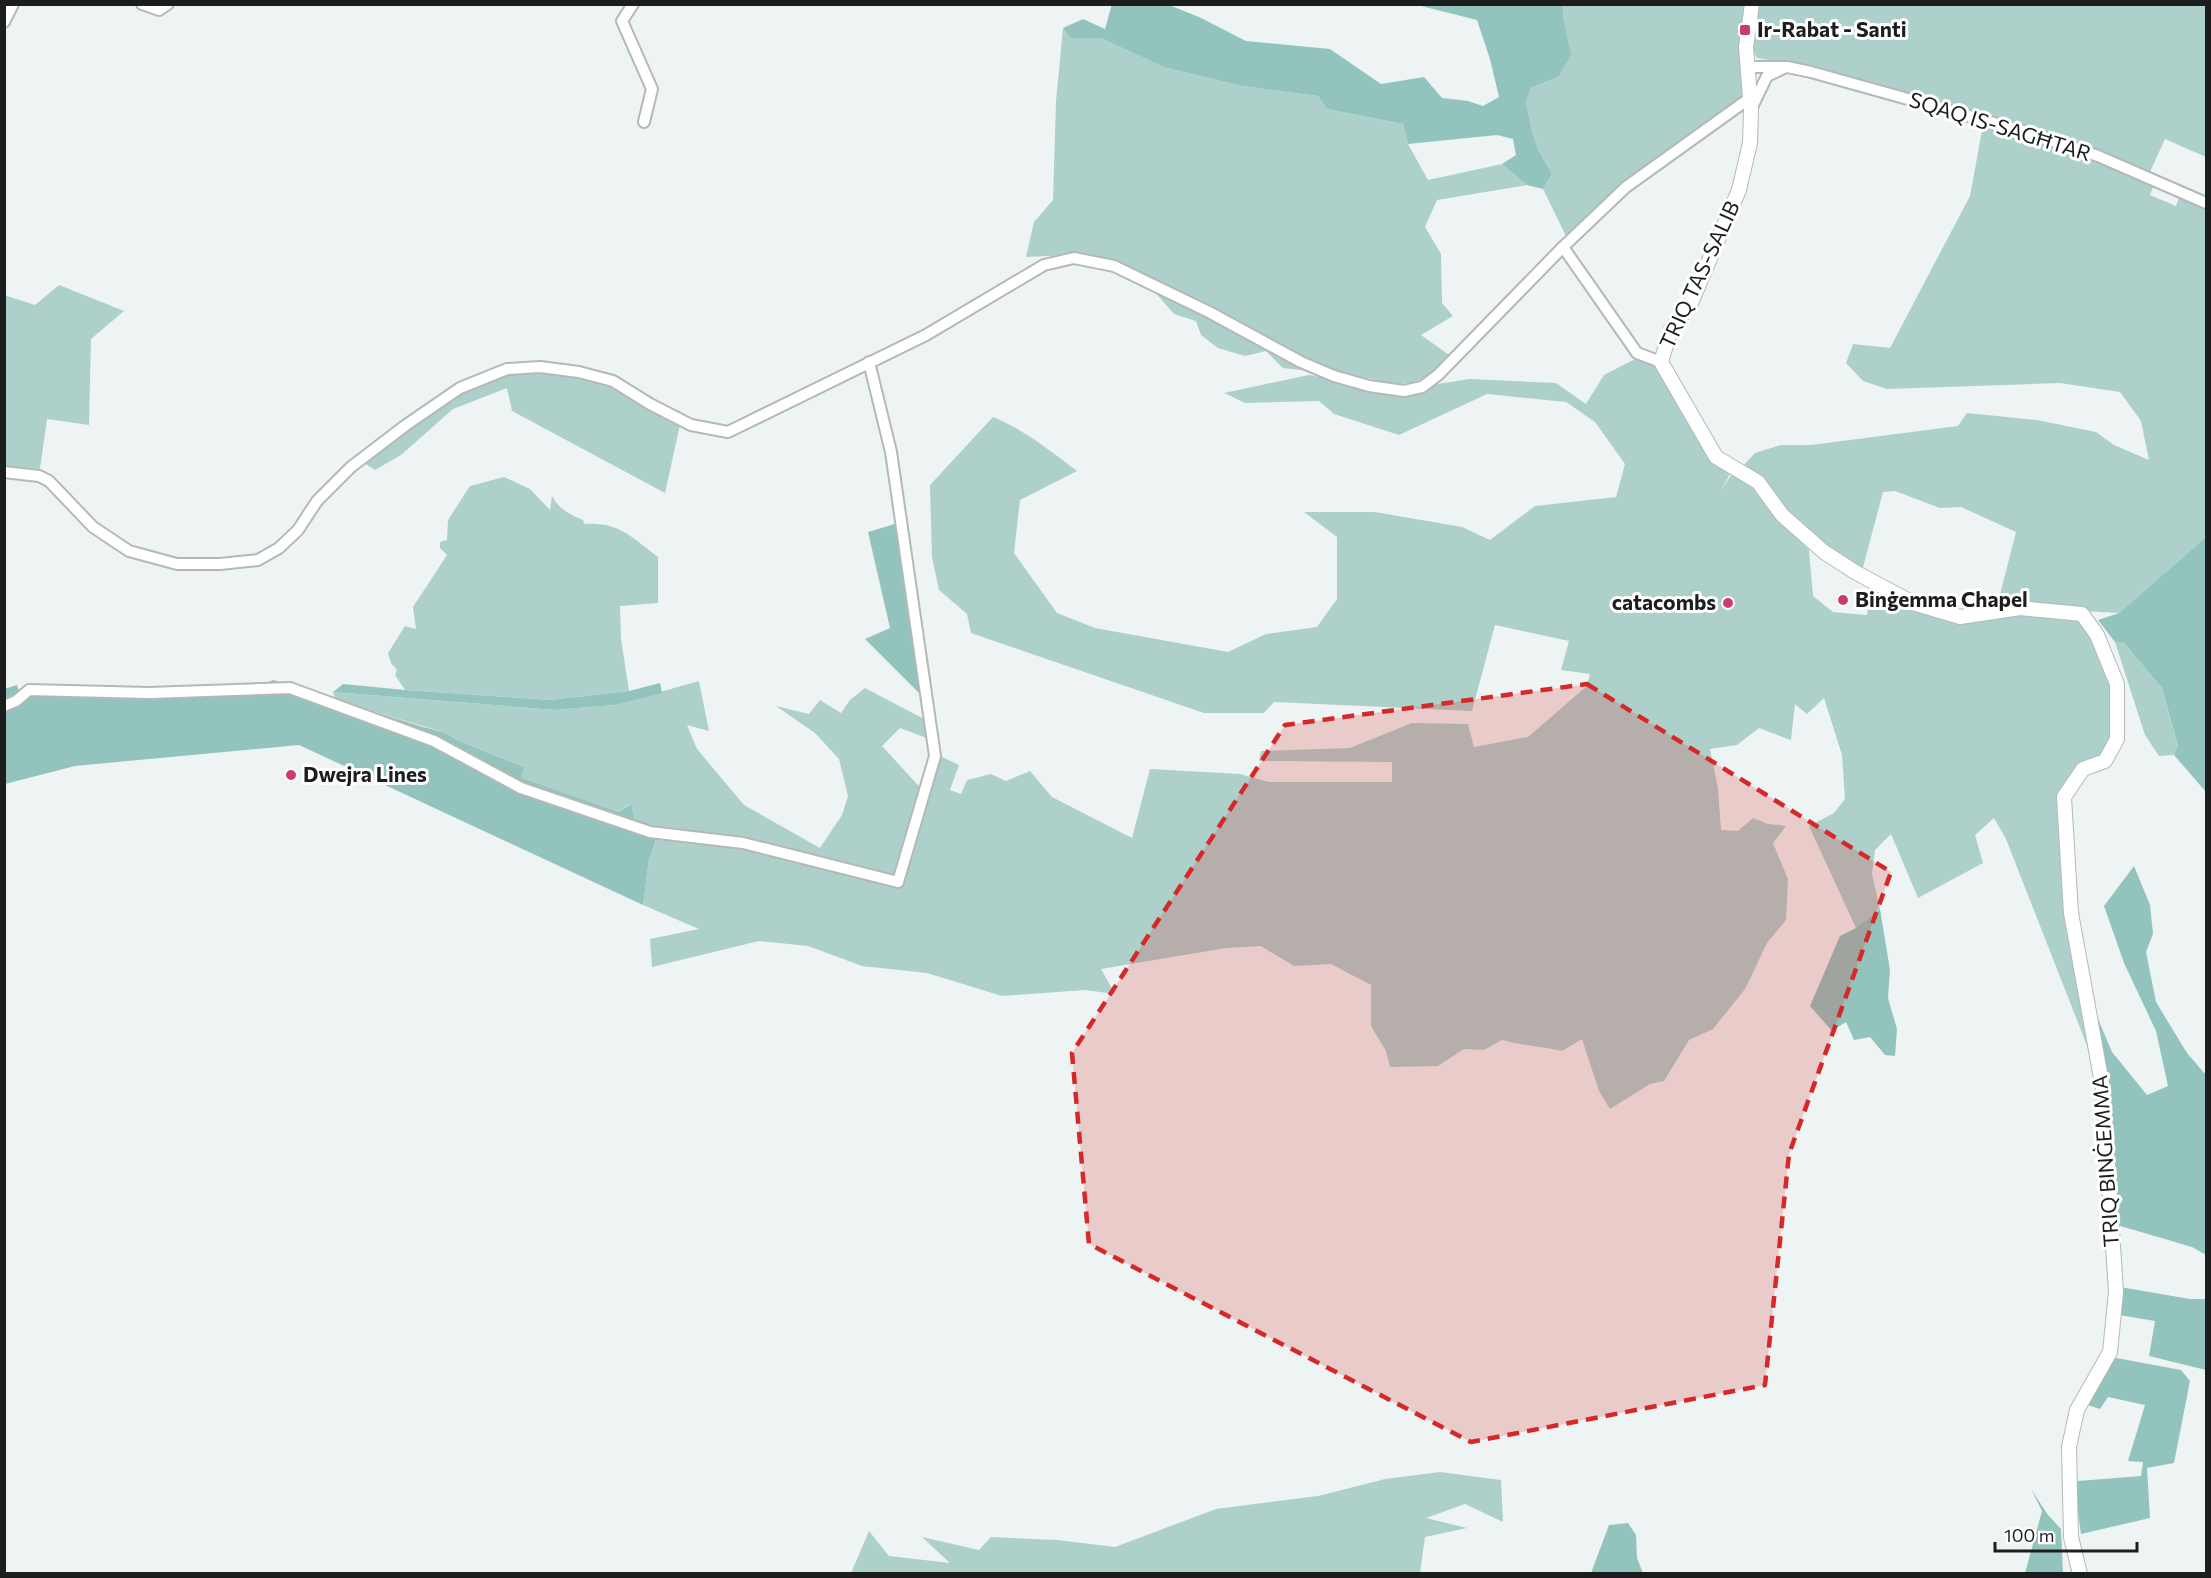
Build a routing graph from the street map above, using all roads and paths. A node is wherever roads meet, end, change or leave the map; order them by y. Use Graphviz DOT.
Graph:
graph roads {
  1 [pos="14,4"];
  2 [pos="142,4"];
  3 [pos="168,4"];
  4 [pos="633,4"];
  5 [pos="1752,4"];
  6 [pos="4,22"];
  7 [pos="1748,67"];
  8 [pos="1787,67"];
  9 [pos="1750,104"];
  10 [pos="644,122"];
  11 [pos="2206,204"];
  12 [pos="1563,247"];
  13 [pos="869,362"];
  14 [pos="1661,362"];
  15 [pos="4,472"];
  16 [pos="4,706"];
  17 [pos="2105,761"];
  18 [pos="2080,1574"];
  1 -- 6 [label="street"];
  2 -- 3 [label="street"];
  4 -- 10 [label="street"];
  5 -- 7 [label="street, TRIQ TAS-SALIB"];
  7 -- 8 [label="street, SQAQ IS-SAGĦTAR"];
  7 -- 9 [label="street, TRIQ TAS-SALIB"];
  8 -- 9 [label="street"];
  8 -- 11 [label="street, SQAQ IS-SAGĦTAR"];
  9 -- 12 [label="street"];
  9 -- 14 [label="street, TRIQ TAS-SALIB"];
  12 -- 13 [label="street"];
  12 -- 14 [label="street"];
  13 -- 15 [label="street"];
  13 -- 16 [label="street"];
  14 -- 17 [label="street, TRIQ TAS-SALIB"];
  17 -- 18 [label="street, TRIQ BINĠEMMA"];
}
